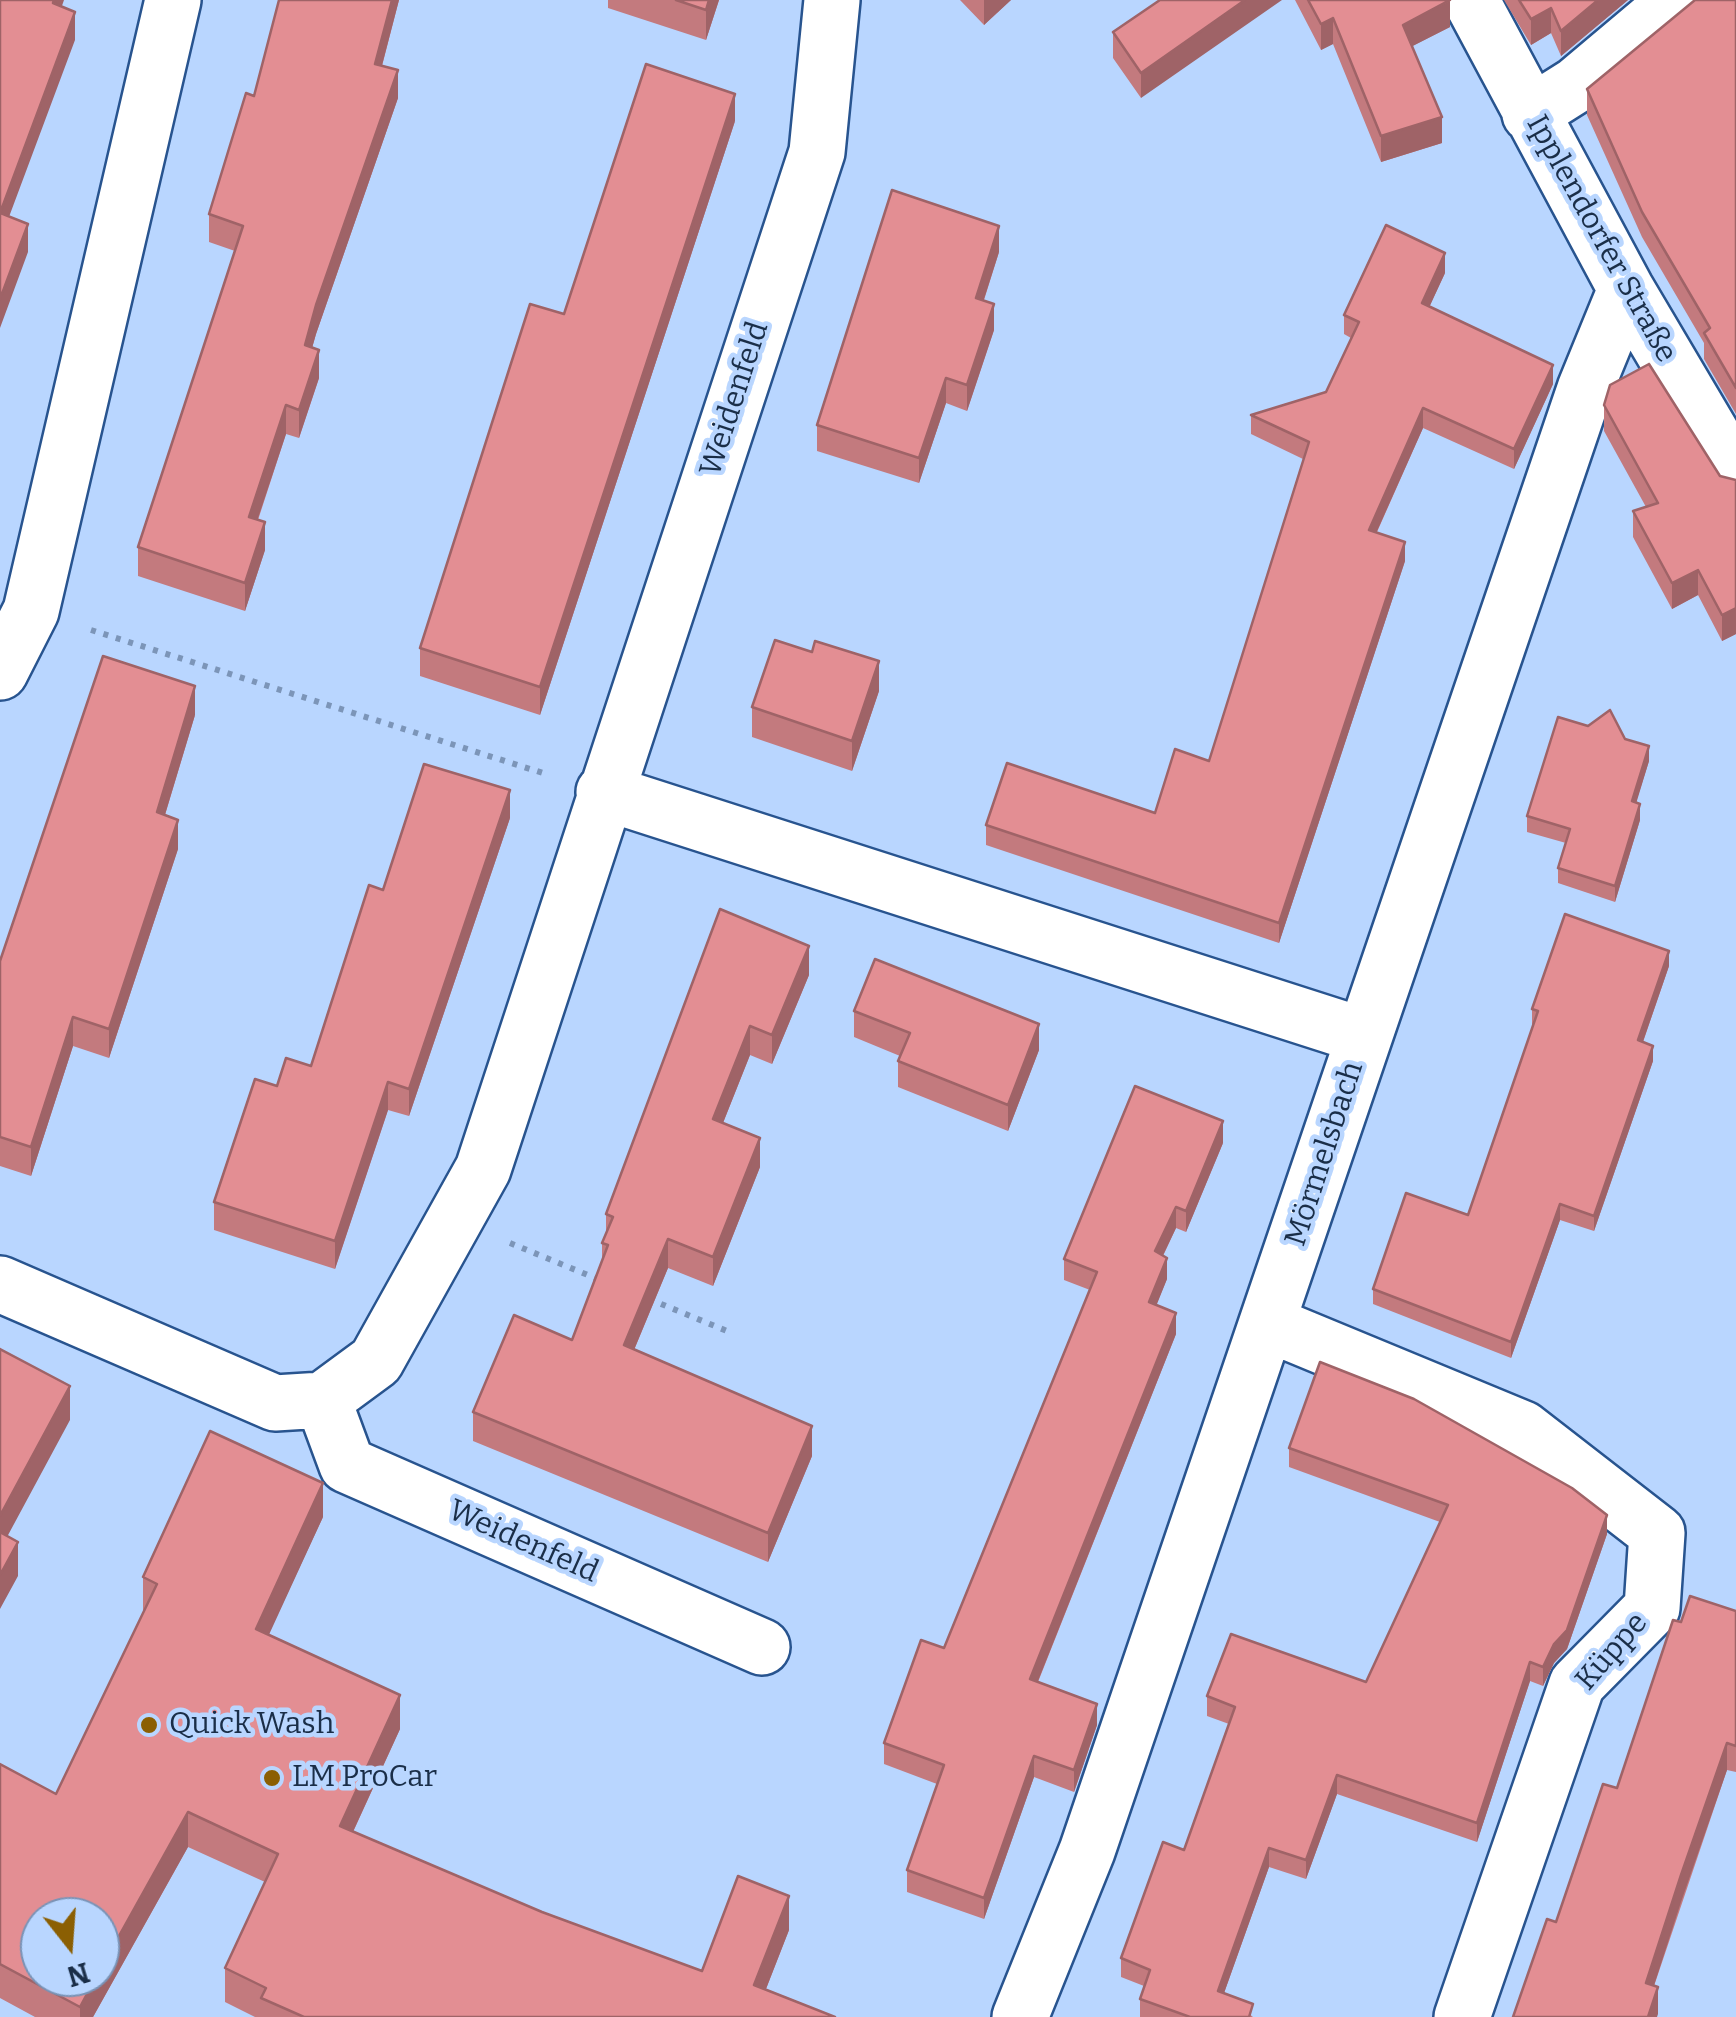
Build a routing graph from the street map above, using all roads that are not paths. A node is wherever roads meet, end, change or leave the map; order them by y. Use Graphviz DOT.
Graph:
graph roads {
  1 [pos="173,0"];
  2 [pos="832,0"];
  3 [pos="1470,0"];
  4 [pos="1677,0"];
  5 [pos="1530,114"];
  6 [pos="1626,289"];
  7 [pos="1736,476"];
  8 [pos="0,672"];
  9 [pos="604,792"];
  10 [pos="1364,1036"];
  11 [pos="0,1284"];
  12 [pos="1269,1324"];
  13 [pos="323,1400"];
  14 [pos="762,1647"];
  15 [pos="1020,2017"];
  16 [pos="1462,2017"];
  1 -- 8 [label="street"];
  2 -- 9 [label="street, Weidenfeld"];
  3 -- 5 [label="street, Ipplendorfer Straße"];
  4 -- 5 [label="street"];
  5 -- 6 [label="street, Ipplendorfer Straße"];
  6 -- 7 [label="street, Ipplendorfer Straße"];
  6 -- 10 [label="street, Mörmelsbach"];
  9 -- 10 [label="street"];
  9 -- 13 [label="street, Weidenfeld"];
  10 -- 12 [label="street, Mörmelsbach"];
  11 -- 13 [label="street"];
  12 -- 15 [label="street, Mörmelsbach"];
  12 -- 16 [label="street, Küppe"];
  13 -- 14 [label="street, Weidenfeld"];
}
